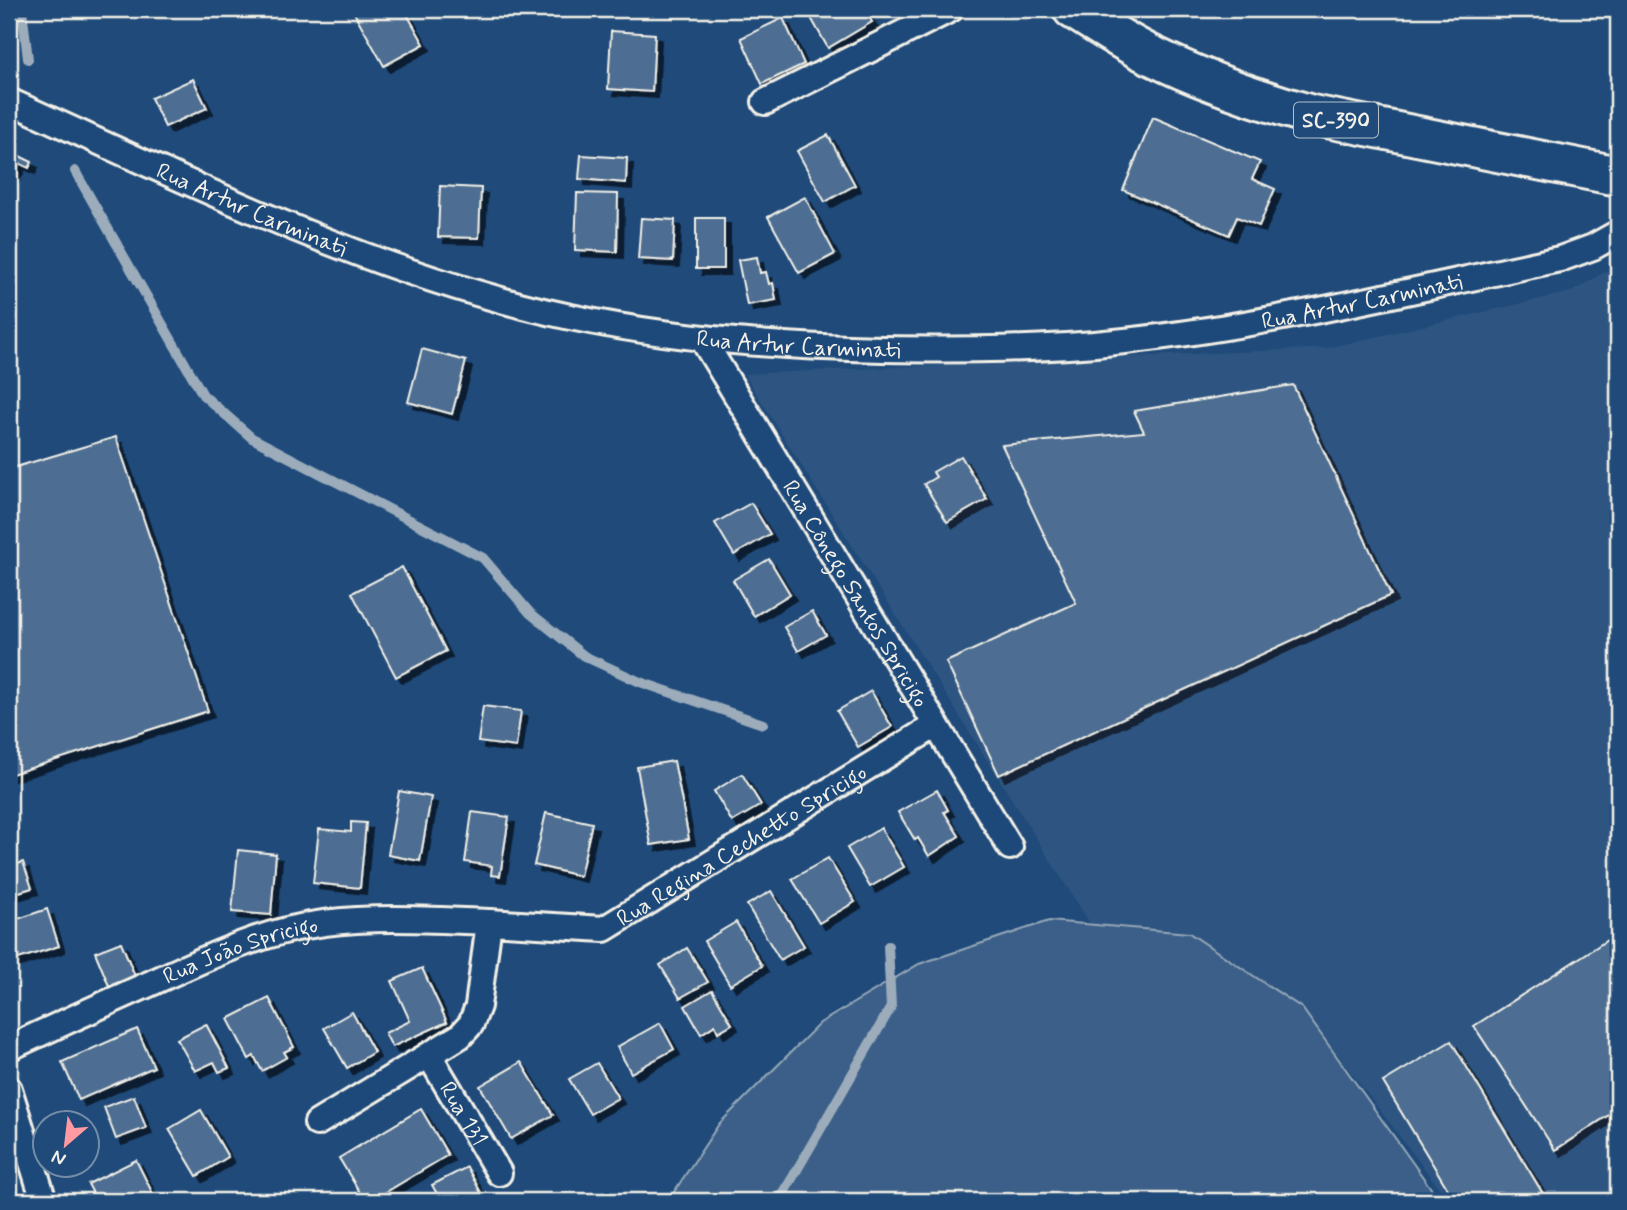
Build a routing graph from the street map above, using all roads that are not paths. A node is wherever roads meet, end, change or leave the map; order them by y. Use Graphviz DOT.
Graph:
graph roads {
  1 [pos="951,9"];
  2 [pos="1073,9"];
  3 [pos="9,101"];
  4 [pos="765,102"];
  5 [pos="1618,176"];
  6 [pos="1618,233"];
  7 [pos="703,340"];
  8 [pos="936,725"];
  9 [pos="1010,847"];
  10 [pos="489,922"];
  11 [pos="9,1048"];
  12 [pos="429,1055"];
  13 [pos="9,1089"];
  14 [pos="317,1123"];
  15 [pos="499,1173"];
  16 [pos="45,1196"];
  1 -- 4 [label="street"];
  2 -- 5 [label="main road, SC-390"];
  3 -- 7 [label="street, Rua Artur Carminati"];
  6 -- 7 [label="street, Rua Artur Carminati"];
  7 -- 8 [label="street, Rua Cônego Santos Spricigo"];
  8 -- 9 [label="street, Rua Cônego Santos Spricigo"];
  8 -- 10 [label="street, Rua Regina Cechetto Spricigo"];
  10 -- 11 [label="street, Rua João Spricigo"];
  10 -- 12 [label="street"];
  12 -- 14 [label="street"];
  12 -- 15 [label="street, Rua 131"];
  13 -- 16 [label="street"];
}
